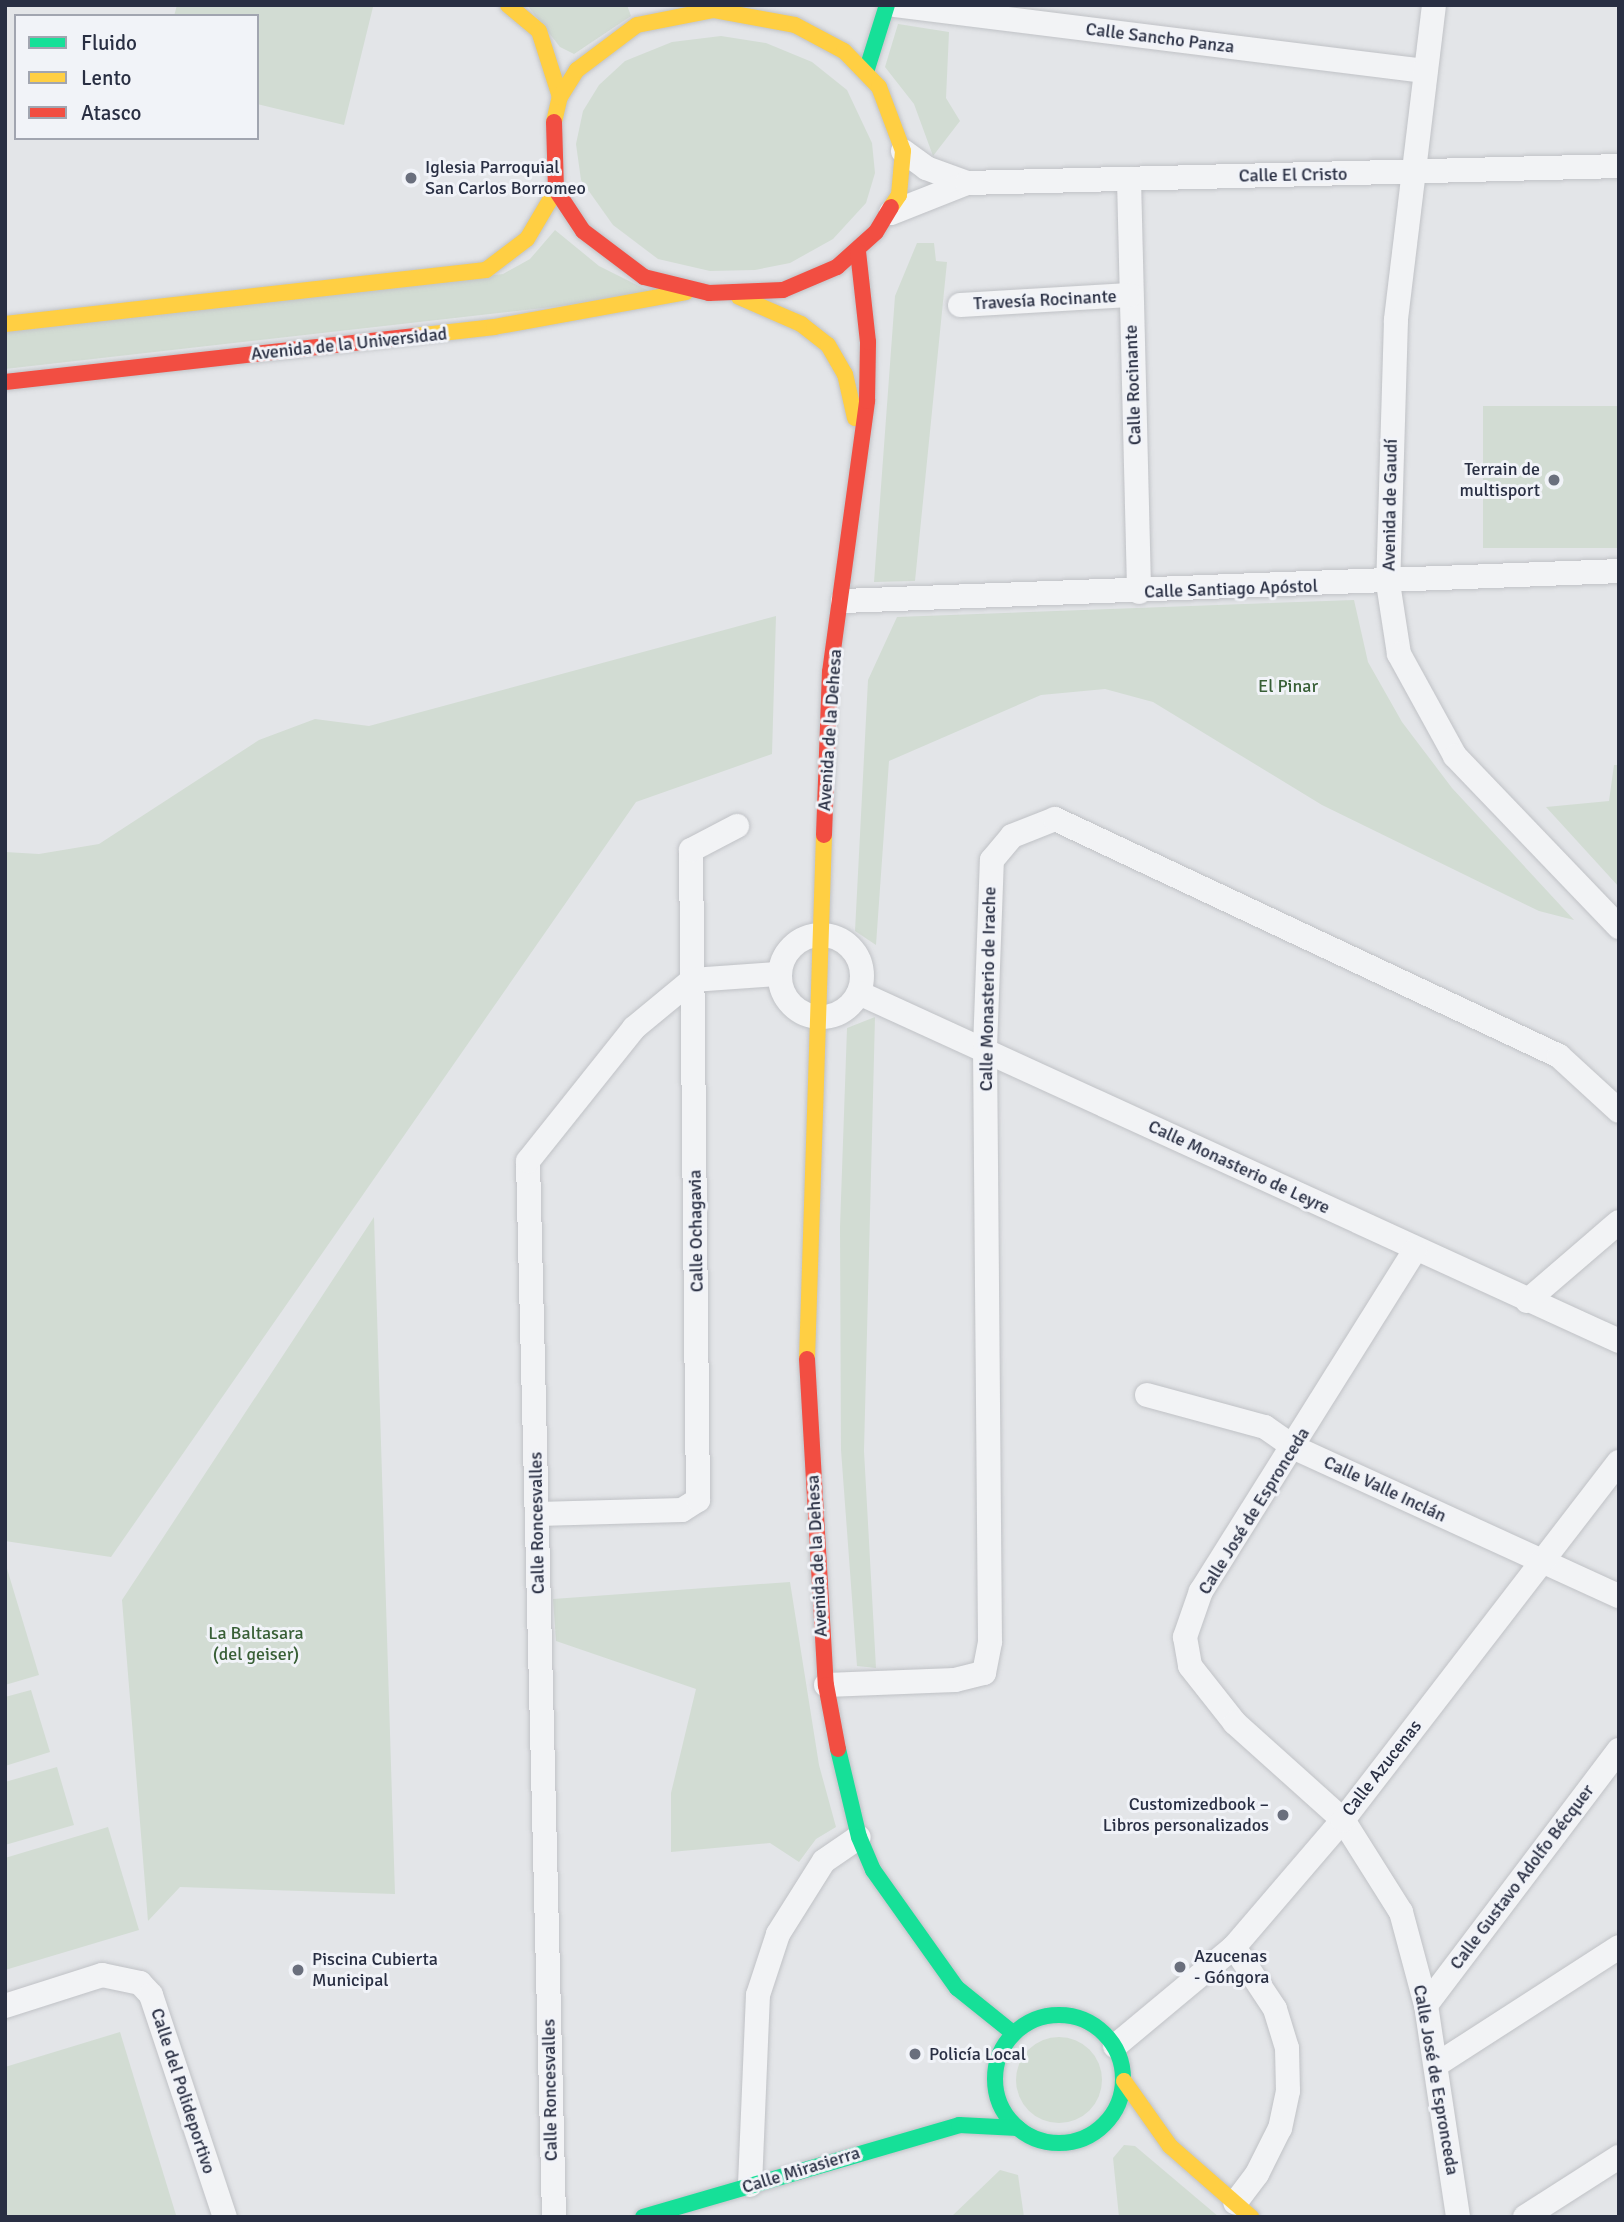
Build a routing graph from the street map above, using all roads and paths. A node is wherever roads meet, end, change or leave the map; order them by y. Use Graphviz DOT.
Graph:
graph roads {
  1 [pos="508,5"];
  2 [pos="754,5"];
  3 [pos="887,5"];
  4 [pos="895,5"];
  5 [pos="1434,5"];
  6 [pos="705,8"];
  7 [pos="734,12"];
  8 [pos="1425,71"];
  9 [pos="866,72"];
  10 [pos="560,97"];
  11 [pos="903,151"];
  12 [pos="1619,166"];
  13 [pos="1415,172"];
  14 [pos="1129,179"];
  15 [pos="967,183"];
  16 [pos="556,190"];
  17 [pos="891,213"];
  18 [pos="858,251"];
  19 [pos="690,291"];
  20 [pos="733,295"];
  21 [pos="1130,295"];
  22 [pos="960,305"];
  23 [pos="5,324"];
  24 [pos="5,382"];
  25 [pos="861,444"];
  26 [pos="1619,571"];
  27 [pos="1388,583"];
  28 [pos="1139,592"];
  29 [pos="843,601"];
  30 [pos="737,826"];
  31 [pos="1619,927"];
  32 [pos="819,933"];
  33 [pos="777,974"];
  34 [pos="692,980"];
  35 [pos="859,993"];
  36 [pos="815,1018"];
  37 [pos="985,1048"];
  38 [pos="1619,1111"];
  39 [pos="1619,1222"];
  40 [pos="1415,1250"];
  41 [pos="1527,1301"];
  42 [pos="1619,1341"];
  43 [pos="1147,1395"];
  44 [pos="1295,1448"];
  45 [pos="1619,1462"];
  46 [pos="538,1514"];
  47 [pos="1542,1561"];
  48 [pos="1619,1596"];
  49 [pos="825,1685"];
  50 [pos="1619,1750"];
  51 [pos="1343,1820"];
  52 [pos="859,1837"];
  53 [pos="1234,1947"];
  54 [pos="1619,1947"];
  55 [pos="1426,2005"];
  56 [pos="5,2006"];
  57 [pos="1013,2033"];
  58 [pos="1115,2046"];
  59 [pos="1436,2065"];
  60 [pos="1124,2081"];
  61 [pos="996,2092"];
  62 [pos="959,2124"];
  63 [pos="1105,2124"];
  64 [pos="1018,2128"];
  65 [pos="1170,2146"];
  66 [pos="1619,2157"];
  67 [pos="750,2185"];
  68 [pos="1243,2210"];
  69 [pos="225,2217"];
  70 [pos="554,2217"];
  71 [pos="643,2217"];
  72 [pos="1458,2217"];
  73 [pos="1525,2217"];
  1 -- 10 [label="street"];
  2 -- 7 [label="street"];
  3 -- 9 [label="street"];
  4 -- 8 [label="street, Calle Sancho Panza"];
  5 -- 8 [label="street, Avenida de Gaudí"];
  6 -- 7 [label="street"];
  6 -- 10 [label="street"];
  7 -- 9 [label="street"];
  8 -- 13 [label="street, Avenida de Gaudí"];
  9 -- 11 [label="street"];
  10 -- 16 [label="street"];
  11 -- 15 [label="street, Calle El Cristo"];
  11 -- 17 [label="street"];
  12 -- 13 [label="street, Calle El Cristo"];
  13 -- 14 [label="street, Calle El Cristo"];
  13 -- 27 [label="street, Avenida de Gaudí"];
  14 -- 15 [label="street, Calle El Cristo"];
  14 -- 21 [label="street, Calle Rocinante"];
  15 -- 17 [label="street, Calle El Cristo"];
  16 -- 19 [label="street"];
  16 -- 23 [label="street"];
  17 -- 18 [label="street"];
  18 -- 20 [label="street"];
  18 -- 25 [label="street, Avenida de la Dehesa"];
  19 -- 20 [label="street"];
  19 -- 24 [label="street, Avenida de la Universidad"];
  20 -- 25 [label="street, Avenida de la Dehesa"];
  21 -- 22 [label="street, Travesía Rocinante"];
  21 -- 28 [label="street, Calle Rocinante"];
  25 -- 29 [label="street, Avenida de la Dehesa"];
  26 -- 27 [label="street, Calle Santiago Apóstol"];
  27 -- 28 [label="street, Calle Santiago Apóstol"];
  27 -- 31 [label="street, Avenida de Gaudí"];
  28 -- 29 [label="street, Calle Santiago Apóstol"];
  29 -- 32 [label="street, Avenida de la Dehesa"];
  30 -- 34 [label="street, Calle Ochagavia"];
  32 -- 33 [label="street"];
  32 -- 35 [label="street"];
  32 -- 36 [label="street, Avenida de la Dehesa"];
  33 -- 34 [label="street"];
  33 -- 36 [label="street"];
  34 -- 46 [label="street, Calle Roncesvalles"];
  34 -- 46 [label="street, Calle Ochagavia"];
  35 -- 36 [label="street"];
  35 -- 37 [label="street, Calle Monasterio de Leyre"];
  36 -- 49 [label="street, Avenida de la Dehesa"];
  37 -- 38 [label="street, Calle Monasterio de Irache"];
  37 -- 40 [label="street, Calle Monasterio de Leyre"];
  37 -- 49 [label="street, Calle Monasterio de Irache"];
  39 -- 41 [label="street"];
  40 -- 41 [label="street, Calle Monasterio de Leyre"];
  40 -- 44 [label="street, Calle José de Espronceda"];
  41 -- 42 [label="street, Calle Monasterio de Leyre"];
  43 -- 44 [label="street, Calle Valle Inclán"];
  44 -- 47 [label="street, Calle Valle Inclán"];
  44 -- 51 [label="street, Calle José de Espronceda"];
  45 -- 47 [label="street, Calle Azucenas"];
  46 -- 70 [label="street, Calle Roncesvalles"];
  47 -- 48 [label="street, Calle Valle Inclán"];
  47 -- 51 [label="street, Calle Azucenas"];
  49 -- 52 [label="street, Avenida de la Dehesa"];
  50 -- 55 [label="street, Calle Gustavo Adolfo Bécquer"];
  51 -- 53 [label="street, Calle Azucenas"];
  51 -- 55 [label="street, Calle José de Espronceda"];
  52 -- 57 [label="street, Avenida de la Dehesa"];
  52 -- 67 [label="street"];
  53 -- 58 [label="street, Calle Azucenas"];
  53 -- 68 [label="street"];
  54 -- 59 [label="street"];
  55 -- 59 [label="street, Calle José de Espronceda"];
  56 -- 69 [label="street, Calle del Polideportivo"];
  57 -- 58 [label="street"];
  57 -- 61 [label="street"];
  58 -- 60 [label="street"];
  59 -- 72 [label="street, Calle José de Espronceda"];
  60 -- 63 [label="street"];
  60 -- 65 [label="street"];
  61 -- 62 [label="street, Calle Mirasierra"];
  61 -- 64 [label="street"];
  62 -- 64 [label="street, Calle Mirasierra"];
  62 -- 67 [label="street, Calle Mirasierra"];
  63 -- 64 [label="street"];
  63 -- 65 [label="street"];
  65 -- 68 [label="street"];
  66 -- 73 [label="street"];
  67 -- 71 [label="street, Calle Mirasierra"];
}
